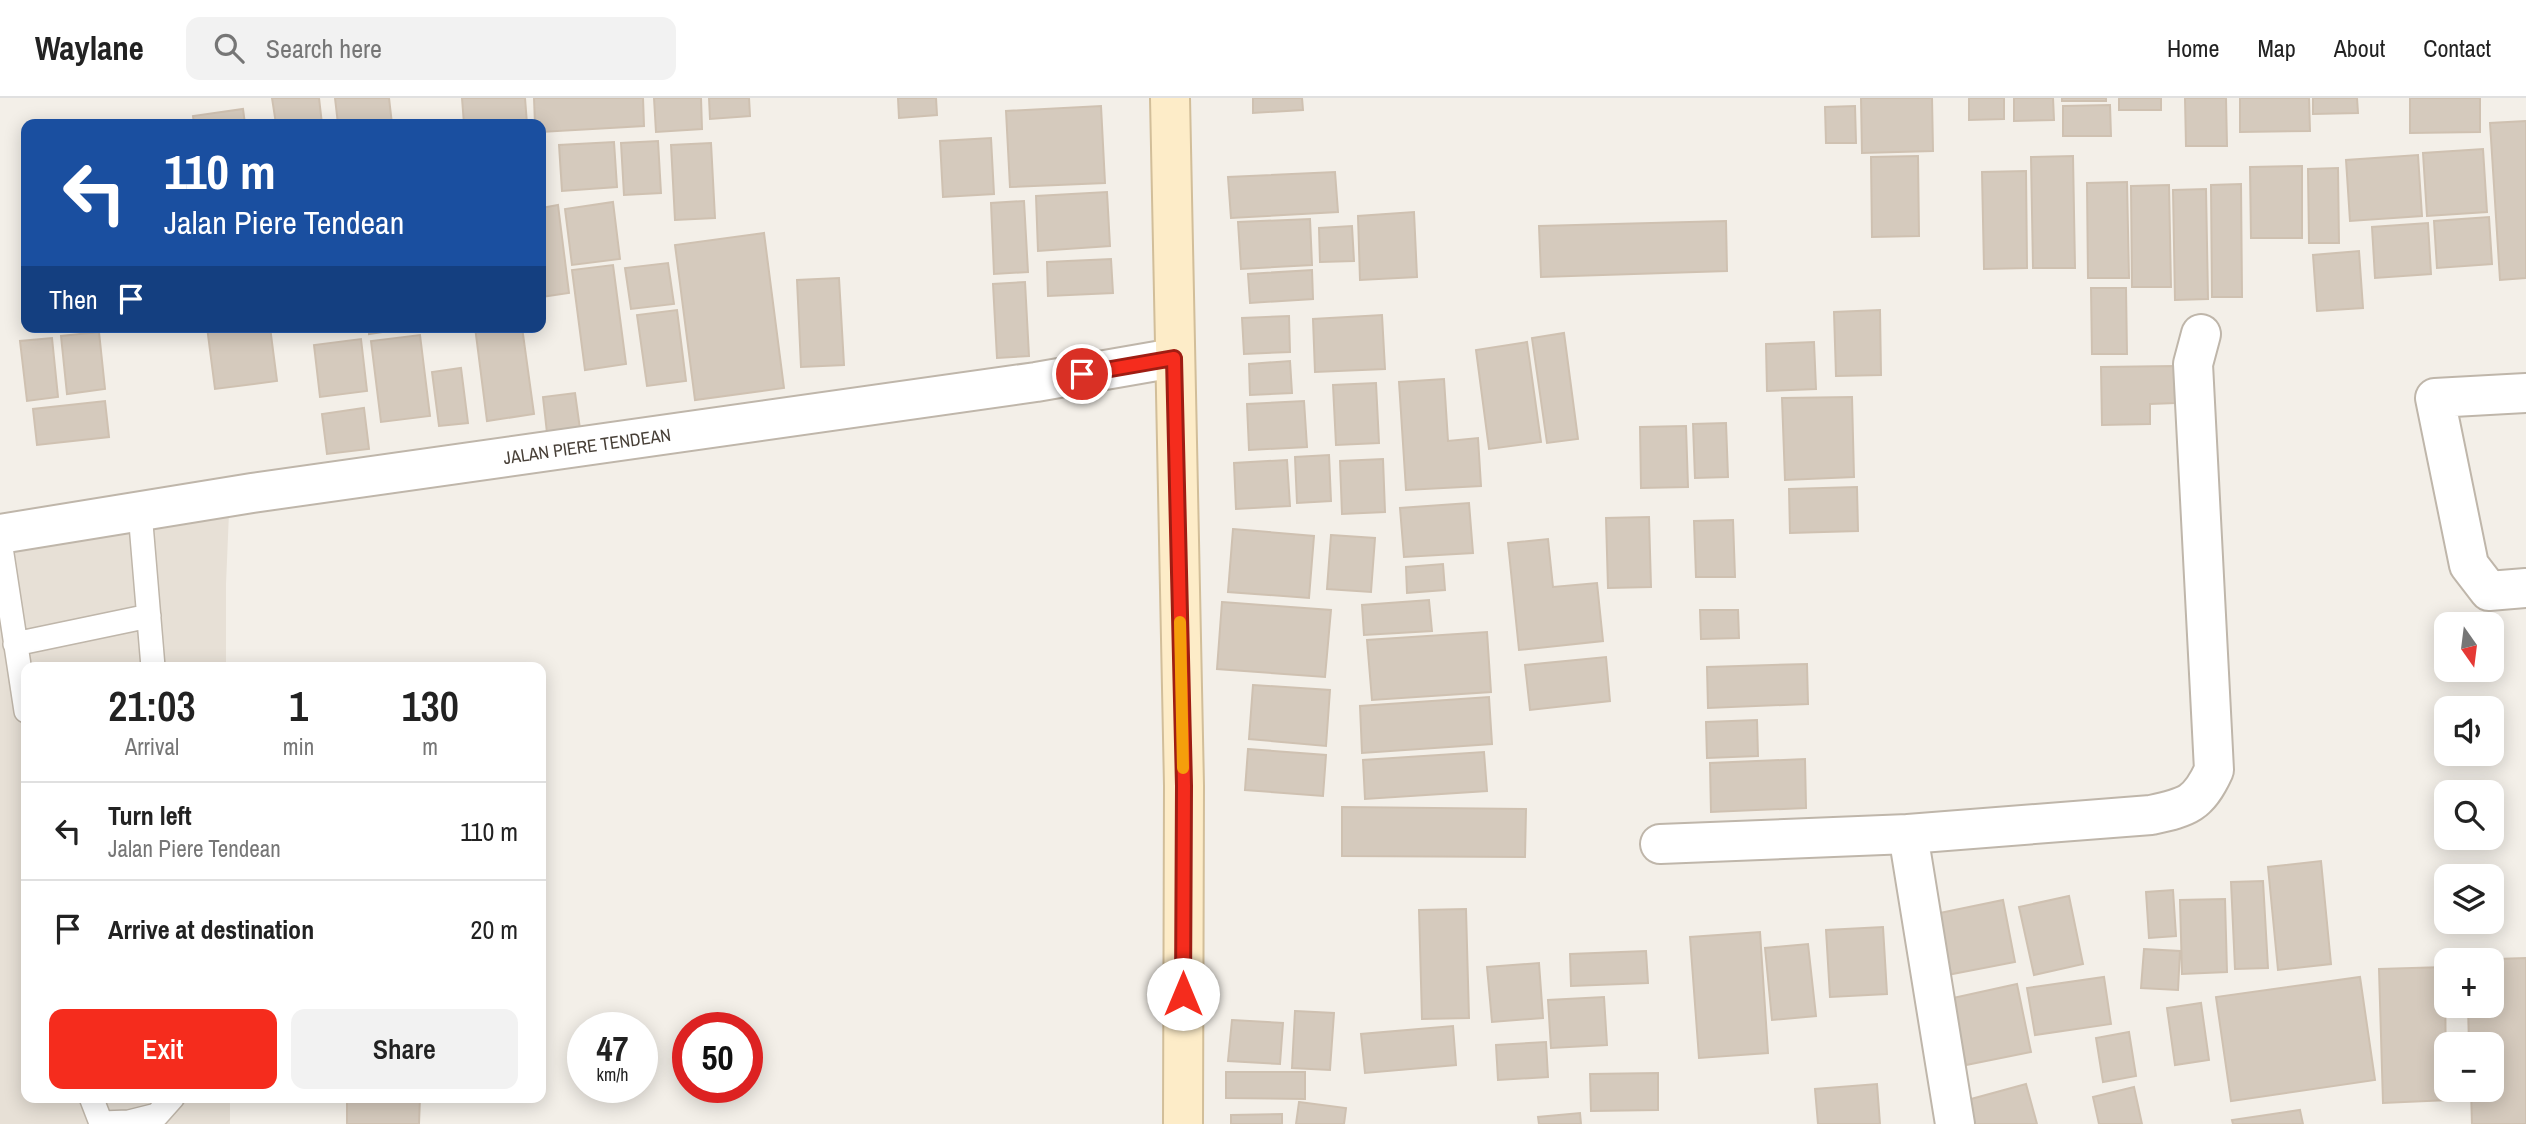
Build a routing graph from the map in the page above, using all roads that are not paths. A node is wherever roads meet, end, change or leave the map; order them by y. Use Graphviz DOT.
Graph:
graph roads {
  1 [pos="1170,98"];
  2 [pos="2200,334"];
  3 [pos="1174,358"];
  4 [pos="2526,393"];
  5 [pos="140,512"];
  6 [pos="0,534"];
  7 [pos="0,541"];
  8 [pos="2526,588"];
  9 [pos="149,616"];
  10 [pos="15,643"];
  11 [pos="153,662"];
  12 [pos="21,680"];
  13 [pos="1908,834"];
  14 [pos="1660,844"];
  15 [pos="93,1103"];
  16 [pos="168,1103"];
  17 [pos="1183,1124"];
  18 [pos="1955,1124"];
  1 -- 3 [label="main road"];
  2 -- 13 [label="street"];
  3 -- 5 [label="street, JALAN PIERE TENDEAN"];
  3 -- 17 [label="main road"];
  4 -- 8 [label="street"];
  5 -- 6 [label="street, JALAN PIERE TENDEAN"];
  5 -- 9 [label="lane"];
  7 -- 10 [label="lane"];
  9 -- 10 [label="lane"];
  9 -- 11 [label="lane"];
  10 -- 12 [label="lane"];
  13 -- 14 [label="street"];
  13 -- 18 [label="street"];
  15 -- 16 [label="lane"];
}
